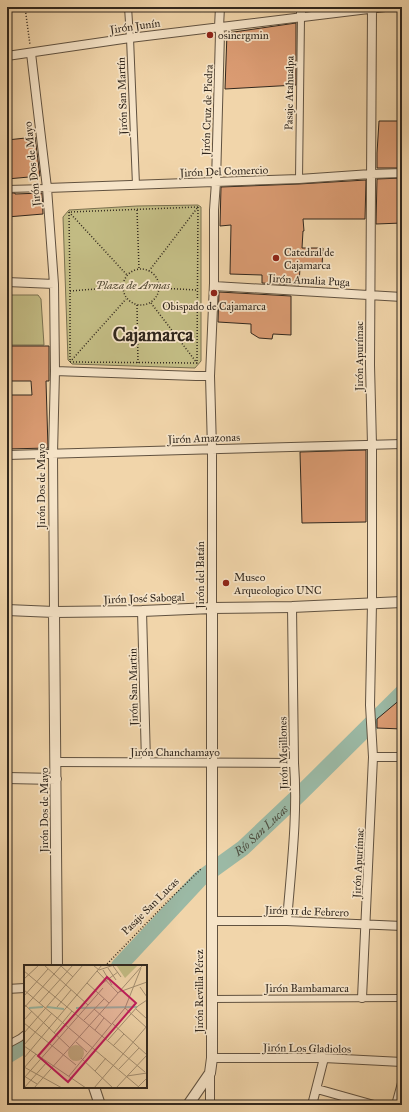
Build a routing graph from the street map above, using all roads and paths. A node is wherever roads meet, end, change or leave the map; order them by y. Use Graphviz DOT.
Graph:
graph roads {
  1 [pos="25,7"];
  2 [pos="128,7"];
  3 [pos="220,7"];
  4 [pos="301,7"];
  5 [pos="385,7"];
  6 [pos="372,8"];
  7 [pos="301,17"];
  8 [pos="219,27"];
  9 [pos="130,38"];
  10 [pos="31,53"];
  11 [pos="7,56"];
  12 [pos="402,173"];
  13 [pos="371,174"];
  14 [pos="299,179"];
  15 [pos="216,182"];
  16 [pos="136,185"];
  17 [pos="47,188"];
  18 [pos="7,189"];
  19 [pos="198,207"];
  20 [pos="137,210"];
  21 [pos="69,212"];
  22 [pos="139,269"];
  23 [pos="149,271"];
  24 [pos="127,275"];
  25 [pos="7,282"];
  26 [pos="54,284"];
  27 [pos="214,286"];
  28 [pos="122,287"];
  29 [pos="159,288"];
  30 [pos="197,290"];
  31 [pos="70,291"];
  32 [pos="370,294"];
  33 [pos="402,297"];
  34 [pos="126,299"];
  35 [pos="150,303"];
  36 [pos="137,305"];
  37 [pos="70,362"];
  38 [pos="138,363"];
  39 [pos="197,363"];
  40 [pos="55,371"];
  41 [pos="210,376"];
  42 [pos="402,444"];
  43 [pos="372,445"];
  44 [pos="212,449"];
  45 [pos="53,454"];
  46 [pos="7,455"];
  47 [pos="402,602"];
  48 [pos="372,603"];
  49 [pos="292,607"];
  50 [pos="212,608"];
  51 [pos="7,610"];
  52 [pos="142,610"];
  53 [pos="54,612"];
  54 [pos="374,757"];
  55 [pos="402,757"];
  56 [pos="55,762"];
  57 [pos="146,762"];
  58 [pos="294,762"];
  59 [pos="212,763"];
  60 [pos="7,778"];
  61 [pos="56,779"];
  62 [pos="211,863"];
  63 [pos="212,877"];
  64 [pos="211,921"];
  65 [pos="287,921"];
  66 [pos="366,924"];
  67 [pos="402,926"];
  68 [pos="57,965"];
  69 [pos="106,965"];
  70 [pos="24,988"];
  71 [pos="7,989"];
  72 [pos="362,998"];
  73 [pos="402,998"];
  74 [pos="212,999"];
  75 [pos="24,1035"];
  76 [pos="7,1045"];
  77 [pos="212,1058"];
  78 [pos="324,1058"];
  79 [pos="402,1062"];
  80 [pos="210,1073"];
  81 [pos="402,1083"];
  82 [pos="94,1088"];
  83 [pos="317,1090"];
  84 [pos="100,1105"];
  85 [pos="188,1105"];
  86 [pos="210,1105"];
  87 [pos="312,1105"];
  88 [pos="374,1105"];
  89 [pos="396,1105"];
  1 -- 10 [label="path"];
  2 -- 9 [label="street, Jirón San Martín"];
  3 -- 8 [label="street, Jirón Cruz de Piedra"];
  4 -- 7 [label="street, Pasaje Atahualpa"];
  5 -- 6 [label="street, Jirón Junín"];
  6 -- 7 [label="street, Jirón Junín"];
  6 -- 13 [label="street, Jirón Apurímac"];
  7 -- 8 [label="street, Jirón Junín"];
  7 -- 14 [label="street, Pasaje Atahualpa"];
  8 -- 9 [label="street, Jirón Junín"];
  8 -- 15 [label="street, Jirón Cruz de Piedra"];
  9 -- 10 [label="street, Jirón Junín"];
  9 -- 16 [label="street, Jirón San Martín"];
  10 -- 11 [label="street, Jirón Junín"];
  10 -- 17 [label="street, Jirón Dos de Mayo"];
  12 -- 13 [label="street, Jirón Del Comercio"];
  13 -- 14 [label="street, Jirón Del Comercio"];
  13 -- 32 [label="street, Jirón Apurímac"];
  14 -- 15 [label="street, Jirón Del Comercio"];
  15 -- 16 [label="street, Jirón Del Comercio"];
  15 -- 27 [label="street, Jirón Cruz de Piedra"];
  16 -- 17 [label="street, Jirón Del Comercio"];
  17 -- 18 [label="street"];
  17 -- 26 [label="street, Jirón Dos de Mayo"];
  19 -- 20 [label="path"];
  19 -- 23 [label="path"];
  19 -- 30 [label="path"];
  20 -- 21 [label="path"];
  20 -- 22 [label="path"];
  21 -- 24 [label="path"];
  21 -- 31 [label="path"];
  22 -- 23 [label="path"];
  22 -- 24 [label="path"];
  23 -- 29 [label="path"];
  24 -- 28 [label="path"];
  25 -- 26 [label="street"];
  26 -- 40 [label="street, Jirón Dos de Mayo"];
  27 -- 32 [label="street, Jirón Amalia Puga"];
  27 -- 41 [label="street, Jirón del Batán"];
  28 -- 31 [label="path"];
  28 -- 34 [label="path"];
  29 -- 30 [label="path"];
  29 -- 35 [label="path"];
  30 -- 39 [label="path"];
  31 -- 37 [label="path"];
  32 -- 33 [label="street, Jirón Amalia Puga"];
  32 -- 43 [label="street, Jirón Apurímac"];
  34 -- 36 [label="path"];
  34 -- 37 [label="path"];
  35 -- 36 [label="path"];
  35 -- 39 [label="path"];
  36 -- 38 [label="path"];
  37 -- 38 [label="path"];
  38 -- 39 [label="path"];
  40 -- 41 [label="street"];
  40 -- 45 [label="street, Jirón Dos de Mayo"];
  41 -- 44 [label="street, Jirón del Batán"];
  42 -- 43 [label="street, Jirón Amazonas"];
  43 -- 44 [label="street, Jirón Amazonas"];
  43 -- 48 [label="street, Jirón Apurímac"];
  44 -- 45 [label="street, Jirón Amazonas"];
  44 -- 50 [label="street, Jirón del Batán"];
  45 -- 46 [label="street, Jirón Amazonas"];
  45 -- 53 [label="street, Jirón Dos de Mayo"];
  47 -- 48 [label="street, Jirón José Sabogal"];
  48 -- 49 [label="street, Jirón José Sabogal"];
  48 -- 54 [label="street, Jirón Apurímac"];
  49 -- 50 [label="street, Jirón José Sabogal"];
  49 -- 58 [label="street, Jirón Mejillones"];
  50 -- 52 [label="street, Jirón José Sabogal"];
  50 -- 59 [label="street, Jirón del Batán"];
  51 -- 53 [label="street, Jirón José Sabogal"];
  52 -- 53 [label="street, Jirón José Sabogal"];
  52 -- 57 [label="street, Jirón San Martin"];
  53 -- 56 [label="street, Jirón Dos de Mayo"];
  54 -- 55 [label="street"];
  54 -- 66 [label="street, Jirón Apurímac"];
  56 -- 57 [label="street, Jirón Chanchamayo"];
  56 -- 61 [label="street, Jirón Dos de Mayo"];
  57 -- 59 [label="street, Jirón Chanchamayo"];
  58 -- 59 [label="street, Jirón Chanchamayo"];
  58 -- 65 [label="street, Jirón Mejillones"];
  59 -- 62 [label="street, Jirón del Batán"];
  60 -- 61 [label="street"];
  61 -- 68 [label="street, Jirón Dos de Mayo"];
  62 -- 63 [label="street, Jirón del Batán"];
  62 -- 69 [label="path, Pasaje San Lucas"];
  63 -- 64 [label="street, Jirón Revilla Pérez"];
  64 -- 65 [label="street, Jirón 11 de Febrero"];
  64 -- 74 [label="street, Jirón Revilla Pérez"];
  65 -- 66 [label="street, Jirón 11 de Febrero"];
  66 -- 67 [label="street, Jirón 11 de Febrero"];
  66 -- 72 [label="street, Jirón Apurímac"];
  70 -- 71 [label="street"];
  72 -- 73 [label="street, Jirón Bambamarca"];
  72 -- 74 [label="street, Jirón Bambamarca"];
  74 -- 77 [label="street, Jirón Revilla Pérez"];
  75 -- 76 [label="street"];
  77 -- 78 [label="street, Jirón Los Gladiolos"];
  77 -- 80 [label="street, Jirón Revilla Pérez"];
  78 -- 79 [label="street, Jirón Los Gladiolos"];
  78 -- 83 [label="street"];
  80 -- 85 [label="street"];
  80 -- 86 [label="street, Jirón Revilla Pérez"];
  81 -- 89 [label="street"];
  82 -- 84 [label="street"];
  83 -- 87 [label="street"];
  83 -- 88 [label="street"];
}
